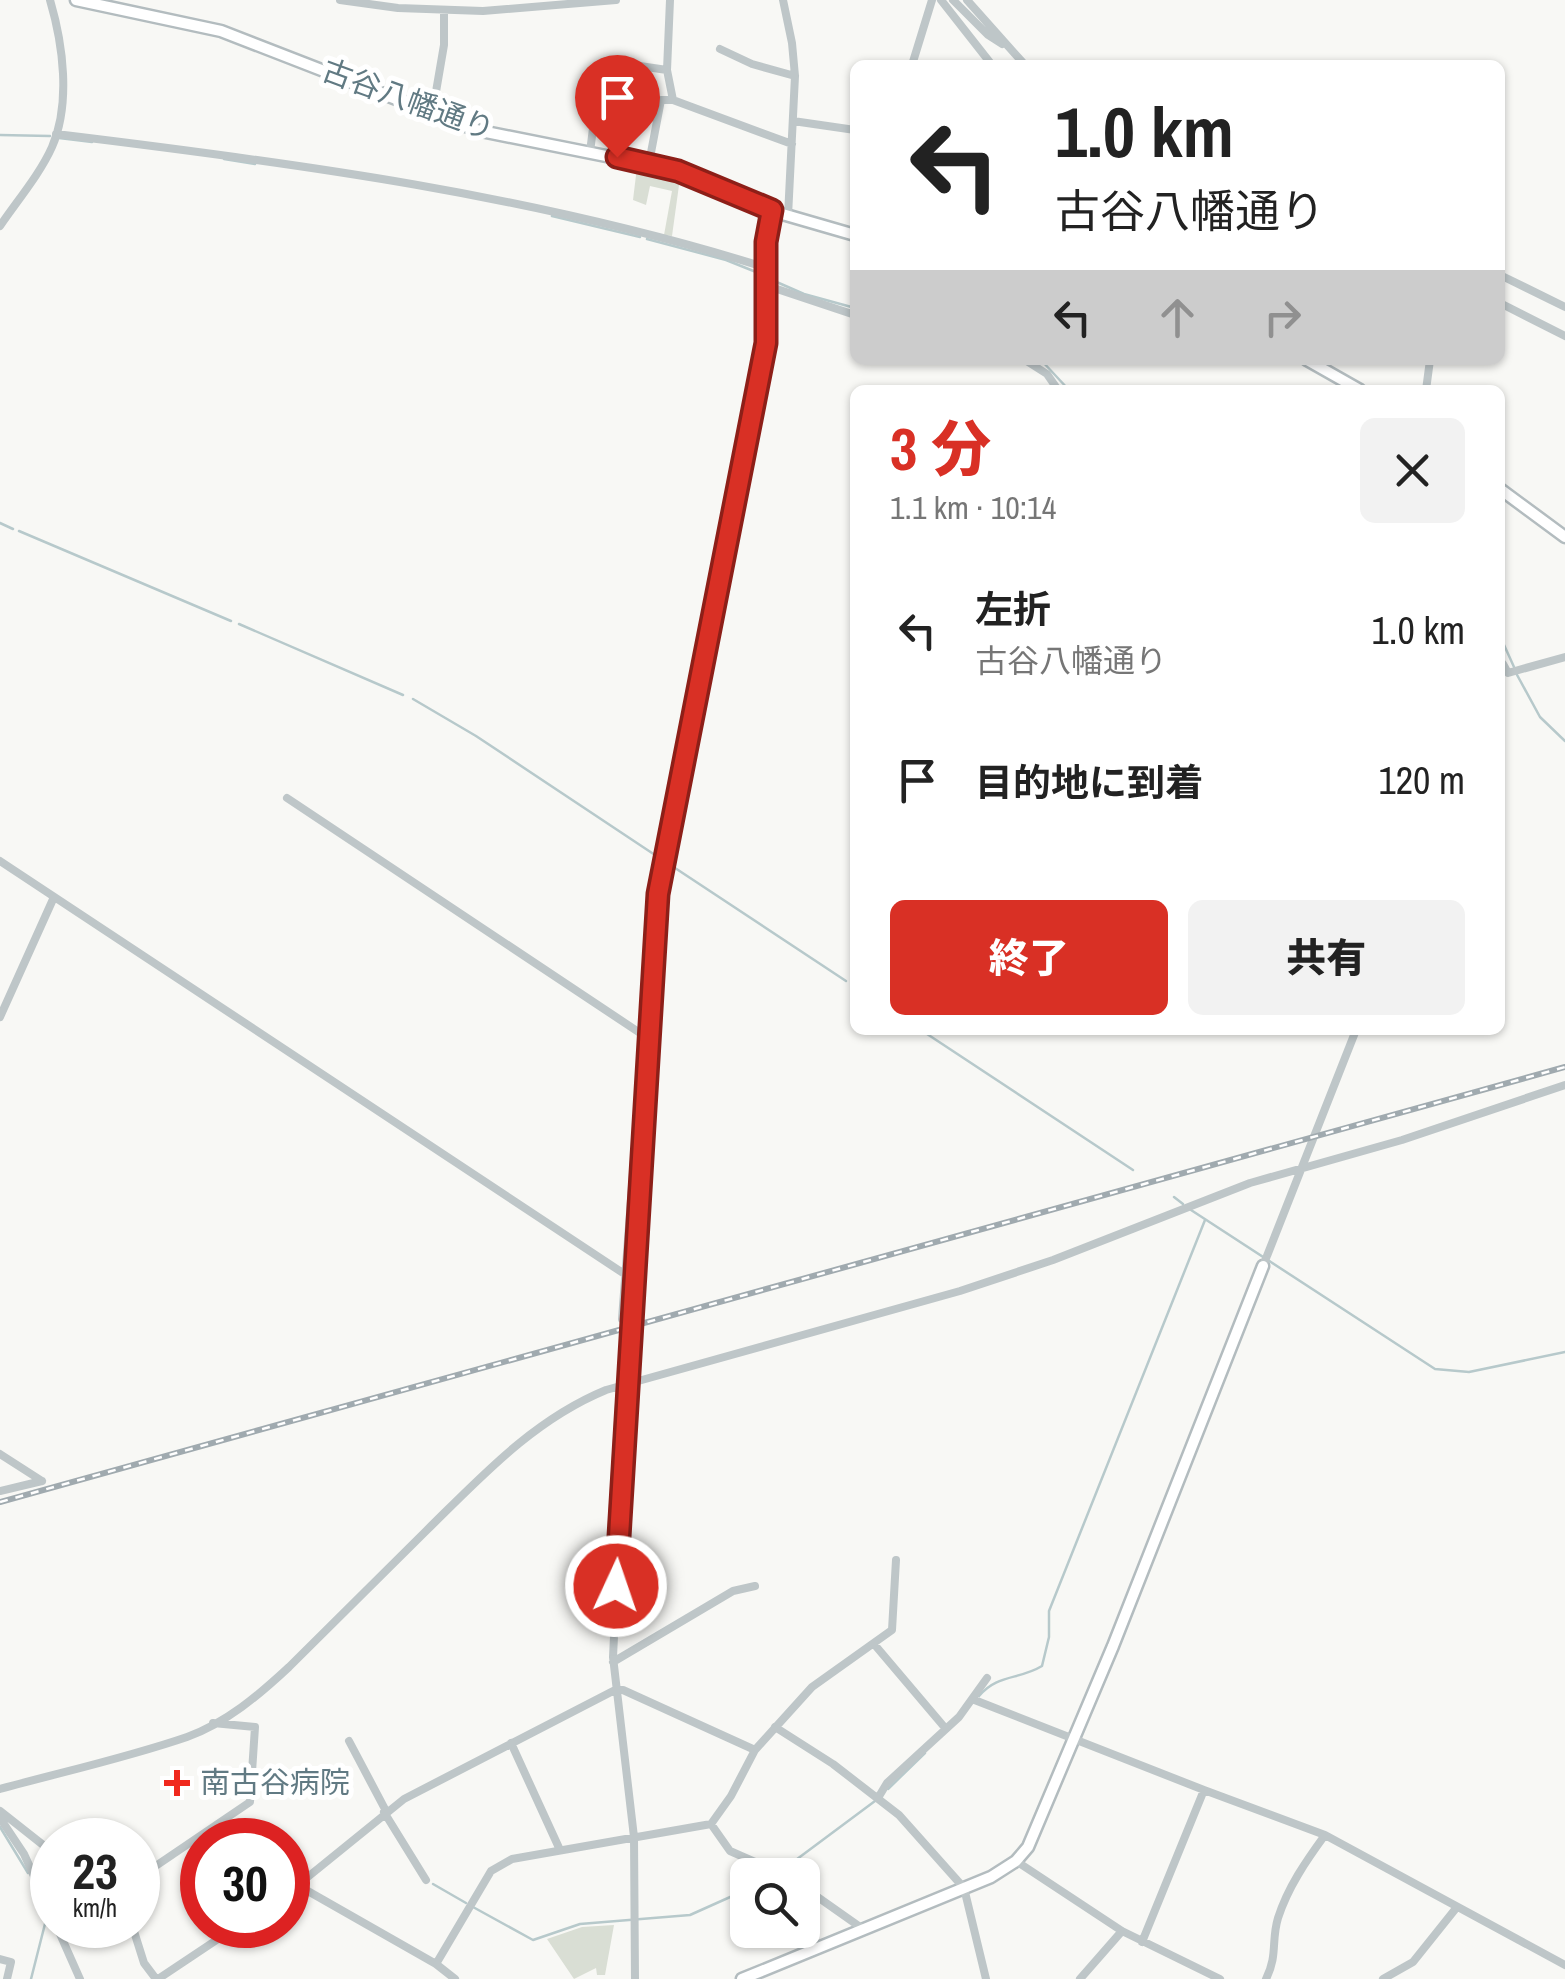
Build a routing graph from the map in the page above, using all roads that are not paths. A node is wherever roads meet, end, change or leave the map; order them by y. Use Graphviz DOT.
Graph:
graph roads {
  1 [pos="50,0"];
  2 [pos="76,0"];
  3 [pos="340,0"];
  4 [pos="616,0"];
  5 [pos="670,0"];
  6 [pos="782,0"];
  7 [pos="932,0"];
  8 [pos="942,0"];
  9 [pos="953,0"];
  10 [pos="968,0"];
  11 [pos="444,11"];
  12 [pos="1006,46"];
  13 [pos="720,49"];
  14 [pos="914,60"];
  15 [pos="988,60"];
  16 [pos="1020,60"];
  17 [pos="667,70"];
  18 [pos="795,76"];
  19 [pos="673,100"];
  20 [pos="432,114"];
  21 [pos="794,122"];
  22 [pos="850,129"];
  23 [pos="56,134"];
  24 [pos="792,144"];
  25 [pos="590,152"];
  26 [pos="649,163"];
  27 [pos="772,210"];
  28 [pos="788,216"];
  29 [pos="0,226"];
  30 [pos="850,233"];
  31 [pos="767,268"];
  32 [pos="1505,277"];
  33 [pos="768,286"];
  34 [pos="1505,306"];
  35 [pos="1565,307"];
  36 [pos="850,313"];
  37 [pos="1565,336"];
  38 [pos="1034,365"];
  39 [pos="1316,365"];
  40 [pos="1055,385"];
  41 [pos="1351,385"];
  42 [pos="1505,493"];
  43 [pos="1565,537"];
  44 [pos="1565,657"];
  45 [pos="1505,669"];
  46 [pos="287,798"];
  47 [pos="0,861"];
  48 [pos="54,897"];
  49 [pos="0,1018"];
  50 [pos="1354,1035"];
  51 [pos="649,1039"];
  52 [pos="1565,1085"];
  53 [pos="644,1122"];
  54 [pos="1302,1169"];
  55 [pos="1263,1266"];
  56 [pos="626,1274"];
  57 [pos="640,1314"];
  58 [pos="622,1319"];
  59 [pos="636,1382"];
  60 [pos="620,1387"];
  61 [pos="0,1454"];
  62 [pos="0,1491"];
  63 [pos="896,1560"];
  64 [pos="755,1586"];
  65 [pos="614,1613"];
  66 [pos="874,1644"];
  67 [pos="613,1662"];
  68 [pos="987,1678"];
  69 [pos="615,1690"];
  70 [pos="972,1699"];
  71 [pos="213,1723"];
  72 [pos="776,1727"];
  73 [pos="946,1728"];
  74 [pos="1074,1740"];
  75 [pos="348,1741"];
  76 [pos="511,1743"];
  77 [pos="755,1750"];
  78 [pos="0,1789"];
  79 [pos="1204,1790"];
  80 [pos="878,1798"];
  81 [pos="385,1812"];
  82 [pos="0,1815"];
  83 [pos="710,1824"];
  84 [pos="1325,1835"];
  85 [pos="30,1836"];
  86 [pos="634,1836"];
  87 [pos="560,1850"];
  88 [pos="746,1858"];
  89 [pos="1016,1860"];
  90 [pos="160,1863"];
  91 [pos="30,1867"];
  92 [pos="310,1877"];
  93 [pos="426,1880"];
  94 [pos="964,1888"];
  95 [pos="310,1892"];
  96 [pos="820,1899"];
  97 [pos="1457,1906"];
  98 [pos="862,1929"];
  99 [pos="1122,1931"];
  100 [pos="1142,1942"];
  101 [pos="66,1948"];
  102 [pos="139,1948"];
  103 [pos="204,1948"];
  104 [pos="0,1959"];
  105 [pos="436,1964"];
  106 [pos="1565,1965"];
  107 [pos="7,1979"];
  108 [pos="80,1979"];
  109 [pos="157,1979"];
  110 [pos="455,1979"];
  111 [pos="635,1979"];
  112 [pos="742,1979"];
  113 [pos="986,1979"];
  114 [pos="1080,1979"];
  115 [pos="1220,1979"];
  116 [pos="1266,1979"];
  117 [pos="1383,1979"];
  1 -- 23 [label="street"];
  2 -- 20 [label="street, 古谷八幡通り"];
  3 -- 11 [label="street"];
  4 -- 11 [label="street"];
  5 -- 17 [label="street"];
  6 -- 18 [label="street"];
  7 -- 14 [label="street"];
  8 -- 15 [label="street"];
  9 -- 12 [label="street"];
  10 -- 12 [label="street"];
  11 -- 20 [label="street"];
  12 -- 16 [label="street"];
  13 -- 18 [label="street"];
  17 -- 19 [label="street"];
  17 -- 25 [label="street"];
  18 -- 21 [label="street"];
  19 -- 24 [label="street"];
  19 -- 26 [label="street"];
  20 -- 25 [label="street, 古谷八幡通り"];
  21 -- 22 [label="street"];
  21 -- 24 [label="street"];
  23 -- 29 [label="street"];
  23 -- 31 [label="street"];
  24 -- 28 [label="street"];
  25 -- 26 [label="street, 古谷八幡通り"];
  26 -- 27 [label="street, 古谷八幡通り"];
  27 -- 28 [label="street, 古谷八幡通り"];
  27 -- 31 [label="street"];
  28 -- 30 [label="street, 古谷八幡通り"];
  31 -- 33 [label="street"];
  32 -- 35 [label="street"];
  33 -- 36 [label="street"];
  33 -- 51 [label="street"];
  34 -- 37 [label="street"];
  38 -- 40 [label="street"];
  39 -- 41 [label="street"];
  42 -- 43 [label="street"];
  44 -- 45 [label="street"];
  46 -- 51 [label="street"];
  47 -- 48 [label="street"];
  48 -- 49 [label="street"];
  48 -- 56 [label="street"];
  50 -- 54 [label="street"];
  51 -- 53 [label="street"];
  52 -- 54 [label="street"];
  53 -- 56 [label="street"];
  53 -- 57 [label="street"];
  53 -- 65 [label="street, bridge"];
  54 -- 55 [label="street"];
  54 -- 59 [label="street"];
  55 -- 74 [label="street"];
  56 -- 58 [label="street"];
  59 -- 60 [label="street"];
  59 -- 65 [label="street"];
  60 -- 65 [label="street"];
  60 -- 71 [label="street"];
  61 -- 62 [label="street"];
  63 -- 66 [label="street"];
  64 -- 67 [label="street"];
  65 -- 67 [label="street"];
  66 -- 72 [label="street"];
  66 -- 73 [label="street"];
  67 -- 69 [label="street"];
  68 -- 70 [label="street"];
  69 -- 76 [label="street"];
  69 -- 77 [label="street"];
  69 -- 86 [label="street"];
  70 -- 73 [label="street"];
  70 -- 74 [label="street"];
  71 -- 78 [label="street"];
  71 -- 90 [label="street"];
  72 -- 77 [label="street"];
  72 -- 80 [label="street"];
  73 -- 80 [label="street"];
  74 -- 79 [label="street"];
  74 -- 89 [label="street"];
  75 -- 81 [label="street"];
  76 -- 81 [label="street"];
  76 -- 87 [label="street"];
  77 -- 83 [label="street"];
  79 -- 84 [label="street"];
  79 -- 100 [label="street"];
  80 -- 94 [label="street"];
  81 -- 92 [label="street"];
  81 -- 93 [label="street"];
  82 -- 85 [label="street"];
  82 -- 91 [label="street"];
  83 -- 86 [label="street"];
  83 -- 88 [label="street"];
  84 -- 97 [label="street"];
  84 -- 116 [label="street"];
  86 -- 87 [label="street"];
  86 -- 111 [label="street"];
  87 -- 105 [label="street"];
  89 -- 94 [label="street"];
  89 -- 99 [label="street"];
  94 -- 98 [label="street"];
  94 -- 113 [label="street"];
  95 -- 105 [label="street"];
  96 -- 98 [label="street"];
  97 -- 106 [label="street"];
  97 -- 117 [label="street"];
  98 -- 112 [label="street"];
  99 -- 100 [label="street"];
  99 -- 114 [label="street"];
  100 -- 115 [label="street"];
  101 -- 108 [label="street"];
  102 -- 109 [label="street"];
  103 -- 109 [label="street"];
  104 -- 107 [label="street"];
  105 -- 110 [label="street"];
}
